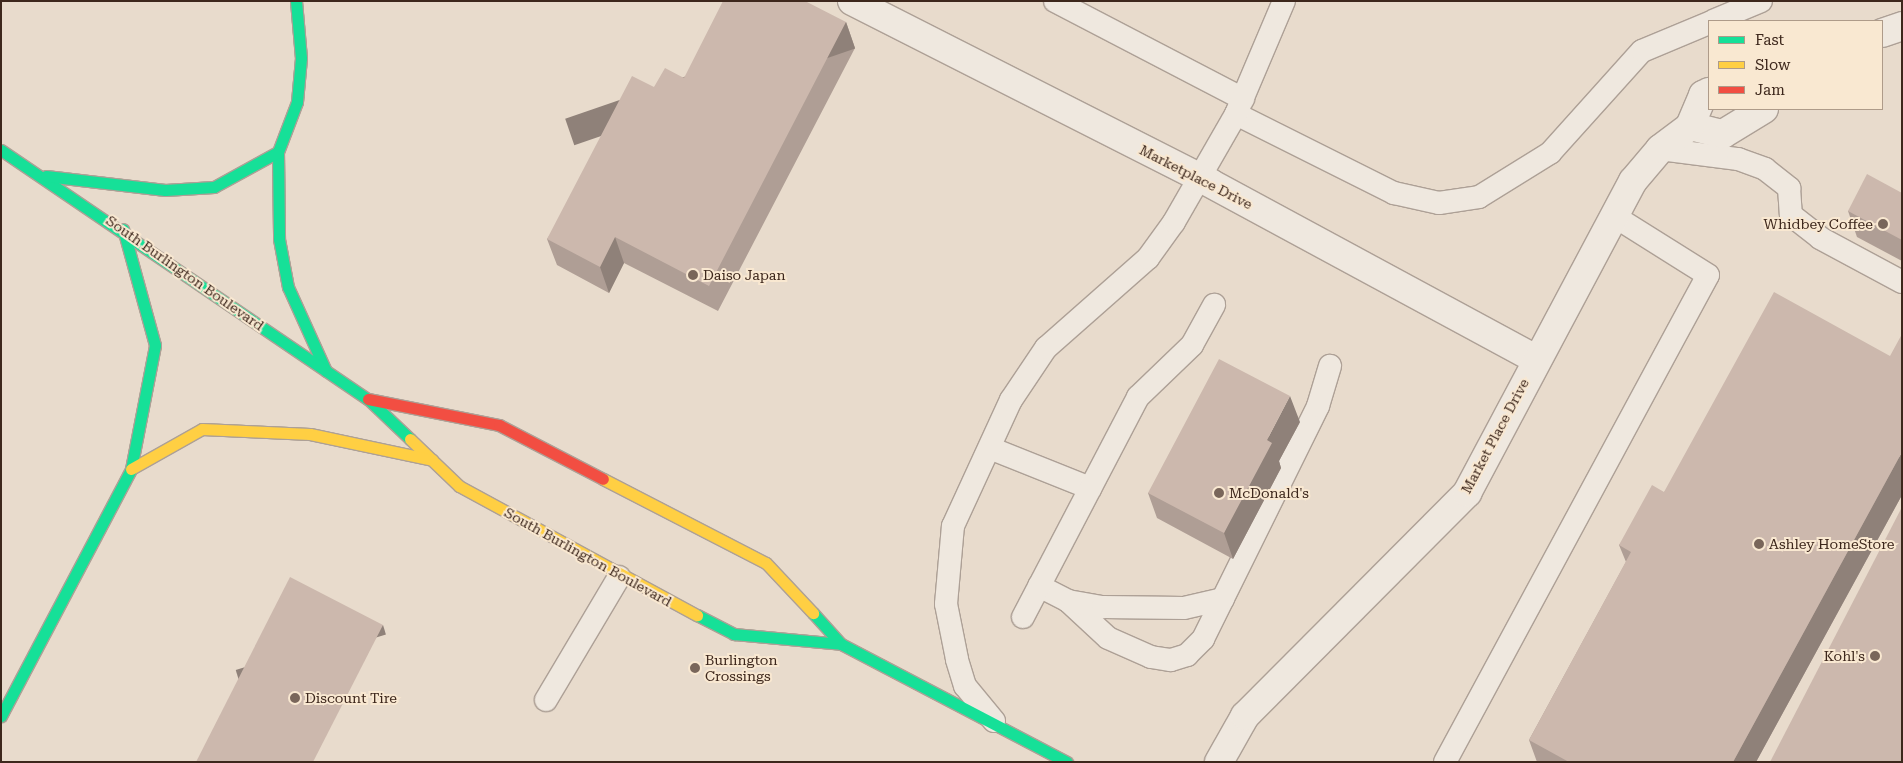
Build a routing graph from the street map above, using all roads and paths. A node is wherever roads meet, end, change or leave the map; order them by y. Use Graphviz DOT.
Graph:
graph roads {
  1 [pos="296,1"];
  2 [pos="852,1"];
  3 [pos="1055,1"];
  4 [pos="1284,1"];
  5 [pos="1761,1"];
  6 [pos="1715,20"];
  7 [pos="1708,23"];
  8 [pos="1902,26"];
  9 [pos="1883,34"];
  10 [pos="1708,92"];
  11 [pos="1240,107"];
  12 [pos="1762,110"];
  13 [pos="1690,126"];
  14 [pos="1660,149"];
  15 [pos="1,150"];
  16 [pos="278,152"];
  17 [pos="39,175"];
  18 [pos="1200,178"];
  19 [pos="1614,216"];
  20 [pos="123,229"];
  21 [pos="1902,282"];
  22 [pos="1214,305"];
  23 [pos="1536,359"];
  24 [pos="1330,366"];
  25 [pos="327,373"];
  26 [pos="368,399"];
  27 [pos="990,448"];
  28 [pos="432,460"];
  29 [pos="131,469"];
  30 [pos="1090,488"];
  31 [pos="619,577"];
  32 [pos="1040,586"];
  33 [pos="1223,599"];
  34 [pos="1068,600"];
  35 [pos="1023,617"];
  36 [pos="841,644"];
  37 [pos="546,700"];
  38 [pos="1,716"];
  39 [pos="997,724"];
  40 [pos="1066,762"];
  41 [pos="1219,762"];
  42 [pos="1445,762"];
  1 -- 16 [label="main road"];
  2 -- 18 [label="street, Marketplace Drive"];
  3 -- 11 [label="lane"];
  4 -- 11 [label="lane"];
  5 -- 6 [label="lane"];
  7 -- 11 [label="lane"];
  8 -- 9 [label="street"];
  10 -- 13 [label="street"];
  11 -- 18 [label="lane"];
  12 -- 13 [label="street"];
  13 -- 14 [label="street, Market Place Drive"];
  14 -- 19 [label="street, Market Place Drive"];
  14 -- 21 [label="lane"];
  15 -- 17 [label="main road, South Burlington Boulevard"];
  16 -- 17 [label="main road"];
  16 -- 25 [label="main road"];
  17 -- 20 [label="main road, South Burlington Boulevard"];
  18 -- 23 [label="street, Marketplace Drive"];
  18 -- 27 [label="lane"];
  19 -- 23 [label="street, Market Place Drive"];
  19 -- 42 [label="lane"];
  20 -- 25 [label="main road, South Burlington Boulevard"];
  20 -- 29 [label="main road"];
  22 -- 30 [label="lane"];
  23 -- 41 [label="street, Market Place Drive"];
  24 -- 33 [label="lane"];
  25 -- 26 [label="main road, South Burlington Boulevard"];
  26 -- 28 [label="main road, South Burlington Boulevard"];
  26 -- 36 [label="main road, South Burlington Boulevard"];
  27 -- 30 [label="lane"];
  27 -- 39 [label="lane"];
  28 -- 29 [label="main road"];
  28 -- 31 [label="main road, South Burlington Boulevard"];
  29 -- 38 [label="main road"];
  30 -- 32 [label="lane"];
  31 -- 36 [label="main road, South Burlington Boulevard"];
  31 -- 37 [label="lane"];
  32 -- 34 [label="lane"];
  32 -- 35 [label="lane"];
  33 -- 34 [label="lane"];
  33 -- 34 [label="lane"];
  36 -- 39 [label="main road, South Burlington Boulevard"];
  39 -- 40 [label="main road, South Burlington Boulevard"];
}
